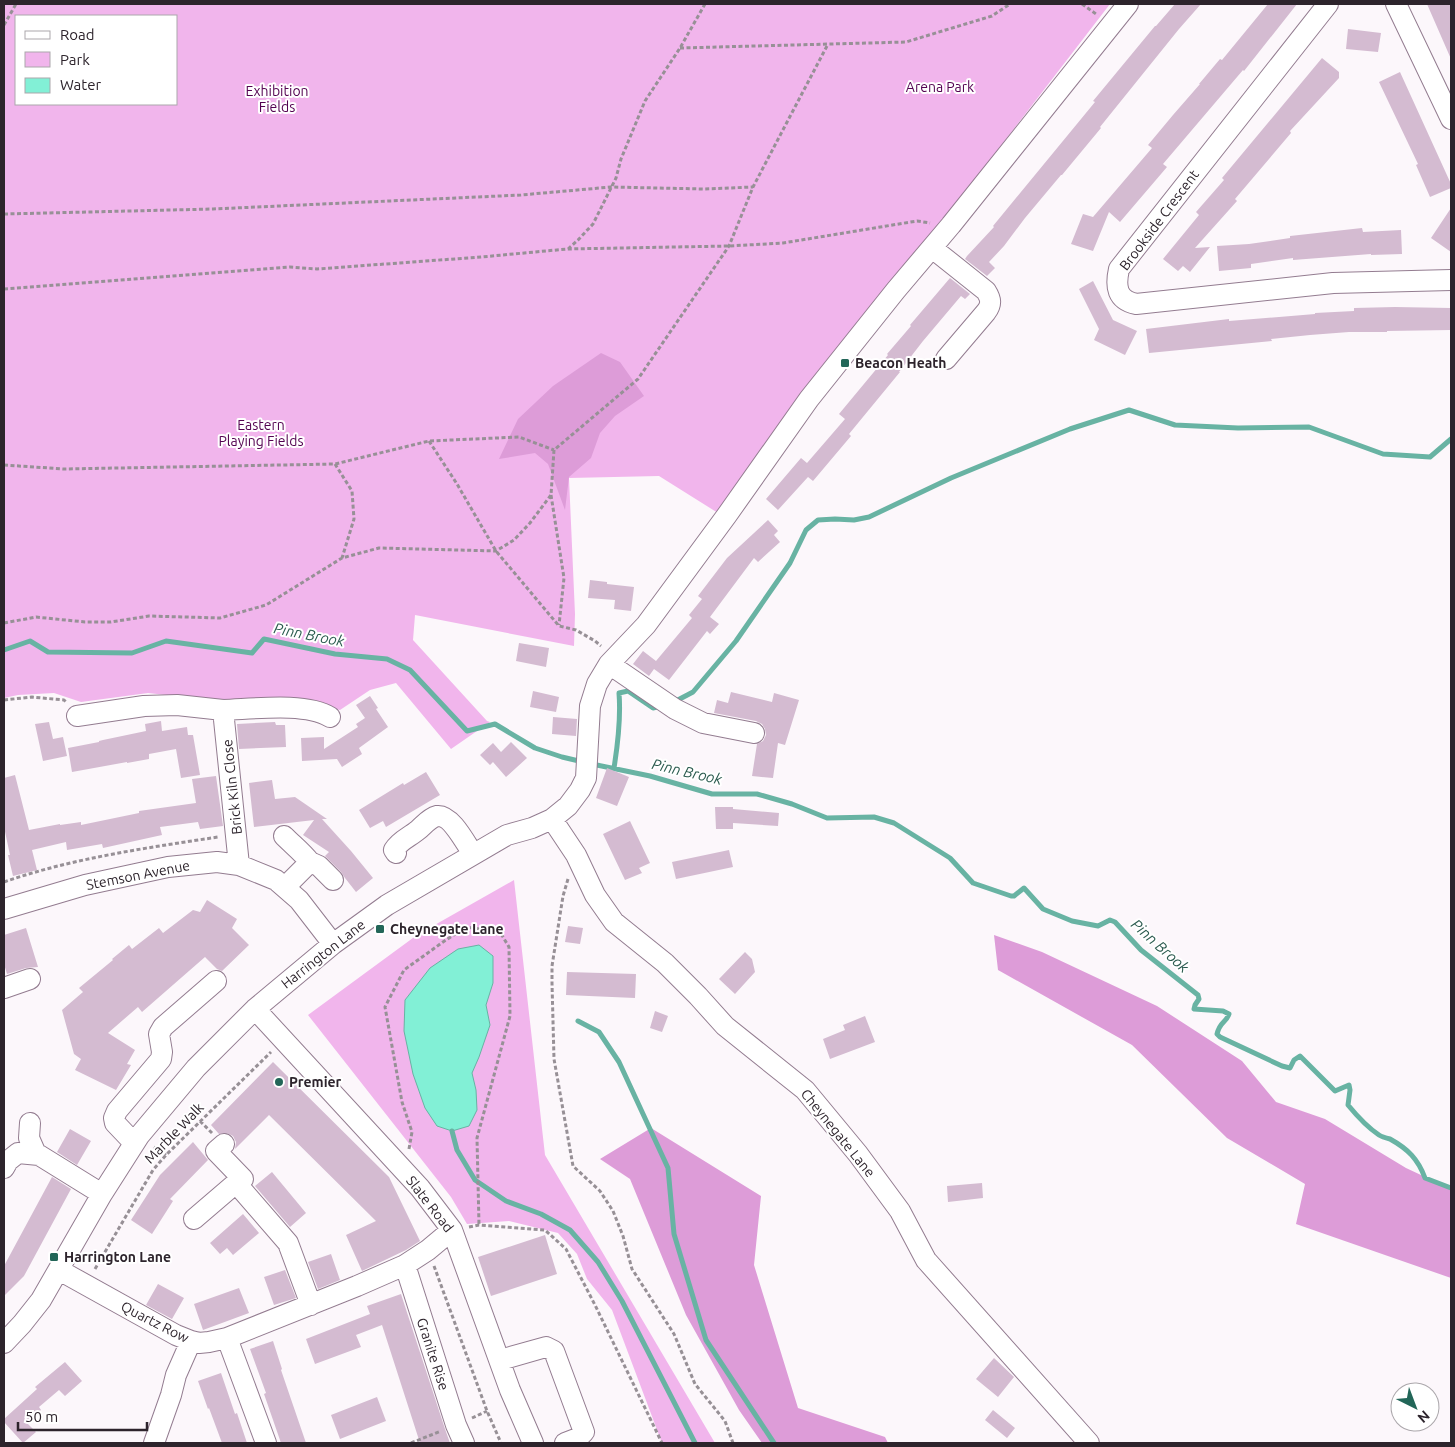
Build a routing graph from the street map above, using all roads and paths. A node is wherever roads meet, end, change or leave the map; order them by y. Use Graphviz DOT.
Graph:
graph roads {
  1 [pos="16,4"];
  2 [pos="705,4"];
  3 [pos="1010,4"];
  4 [pos="1128,4"];
  5 [pos="1328,4"];
  6 [pos="1396,4"];
  7 [pos="4,24"];
  8 [pos="828,44"];
  9 [pos="680,48"];
  10 [pos="1451,119"];
  11 [pos="611,187"];
  12 [pos="753,187"];
  13 [pos="4,214"];
  14 [pos="951,225"];
  15 [pos="729,246"];
  16 [pos="932,248"];
  17 [pos="567,249"];
  18 [pos="1451,280"];
  19 [pos="4,289"];
  20 [pos="946,358"];
  21 [pos="429,441"];
  22 [pos="554,450"];
  23 [pos="335,464"];
  24 [pos="4,465"];
  25 [pos="551,495"];
  26 [pos="496,551"];
  27 [pos="342,558"];
  28 [pos="4,623"];
  29 [pos="559,626"];
  30 [pos="612,661"];
  31 [pos="4,700"];
  32 [pos="223,710"];
  33 [pos="77,716"];
  34 [pos="330,717"];
  35 [pos="754,733"];
  36 [pos="552,819"];
  37 [pos="237,836"];
  38 [pos="284,836"];
  39 [pos="396,853"];
  40 [pos="473,854"];
  41 [pos="576,855"];
  42 [pos="310,862"];
  43 [pos="240,865"];
  44 [pos="333,880"];
  45 [pos="4,882"];
  46 [pos="285,887"];
  47 [pos="4,910"];
  48 [pos="333,944"];
  49 [pos="30,979"];
  50 [pos="216,981"];
  51 [pos="4,988"];
  52 [pos="255,1009"];
  53 [pos="284,1039"];
  54 [pos="30,1123"];
  55 [pos="134,1144"];
  56 [pos="224,1144"];
  57 [pos="36,1154"];
  58 [pos="4,1168"];
  59 [pos="405,1172"];
  60 [pos="236,1183"];
  61 [pos="102,1194"];
  62 [pos="194,1219"];
  63 [pos="479,1225"];
  64 [pos="452,1230"];
  65 [pos="428,1250"];
  66 [pos="405,1265"];
  67 [pos="59,1270"];
  68 [pos="86,1285"];
  69 [pos="311,1304"];
  70 [pos="227,1338"];
  71 [pos="191,1341"];
  72 [pos="4,1343"];
  73 [pos="500,1360"];
  74 [pos="460,1434"];
  75 [pos="154,1443"];
  76 [pos="266,1443"];
  77 [pos="411,1443"];
  78 [pos="501,1443"];
  79 [pos="533,1443"];
  80 [pos="565,1443"];
  81 [pos="662,1443"];
  82 [pos="733,1443"];
  83 [pos="1089,1443"];
  1 -- 7 [label="path"];
  2 -- 9 [label="path"];
  3 -- 8 [label="path"];
  4 -- 14 [label="street"];
  5 -- 18 [label="street, Brookside Crescent"];
  6 -- 10 [label="street"];
  8 -- 9 [label="path"];
  8 -- 12 [label="path"];
  9 -- 11 [label="path"];
  11 -- 12 [label="path"];
  11 -- 13 [label="path"];
  11 -- 17 [label="path"];
  12 -- 15 [label="path"];
  14 -- 15 [label="path"];
  14 -- 16 [label="street"];
  15 -- 17 [label="path"];
  15 -- 22 [label="path"];
  16 -- 20 [label="street"];
  16 -- 30 [label="street"];
  17 -- 19 [label="path"];
  21 -- 22 [label="path"];
  21 -- 23 [label="path"];
  21 -- 26 [label="path"];
  22 -- 25 [label="path"];
  23 -- 24 [label="path"];
  23 -- 27 [label="path"];
  25 -- 26 [label="path"];
  25 -- 29 [label="path"];
  26 -- 27 [label="path"];
  26 -- 29 [label="path"];
  27 -- 28 [label="path"];
  29 -- 30 [label="path"];
  30 -- 35 [label="street"];
  30 -- 36 [label="street"];
  31 -- 33 [label="path"];
  32 -- 33 [label="street"];
  32 -- 34 [label="street"];
  32 -- 37 [label="street, Brick Kiln Close"];
  36 -- 40 [label="street, Harrington Lane"];
  36 -- 41 [label="street, Cheynegate Lane"];
  37 -- 43 [label="street, Brick Kiln Close"];
  37 -- 45 [label="path"];
  38 -- 42 [label="street"];
  39 -- 40 [label="street"];
  40 -- 48 [label="street, Harrington Lane"];
  41 -- 82 [label="path"];
  41 -- 83 [label="street, Cheynegate Lane"];
  42 -- 44 [label="street"];
  42 -- 46 [label="street"];
  43 -- 46 [label="street, Stemson Avenue"];
  43 -- 47 [label="street, Stemson Avenue"];
  46 -- 48 [label="street, Stemson Avenue"];
  48 -- 52 [label="street, Harrington Lane"];
  49 -- 51 [label="street"];
  50 -- 55 [label="street"];
  52 -- 53 [label="street, Slate Road"];
  52 -- 55 [label="street, Harrington Lane"];
  53 -- 59 [label="street, Slate Road"];
  53 -- 68 [label="path, Marble Walk"];
  54 -- 57 [label="street"];
  55 -- 61 [label="street, Harrington Lane"];
  56 -- 60 [label="street"];
  57 -- 58 [label="street"];
  57 -- 61 [label="street"];
  59 -- 63 [label="path"];
  59 -- 64 [label="street, Slate Road"];
  60 -- 62 [label="street"];
  60 -- 69 [label="street"];
  61 -- 67 [label="street, Harrington Lane"];
  63 -- 64 [label="path"];
  63 -- 81 [label="path"];
  64 -- 65 [label="street, Quartz Row"];
  64 -- 73 [label="street, Slate Road"];
  65 -- 66 [label="street, Quartz Row"];
  65 -- 78 [label="path"];
  66 -- 69 [label="street, Quartz Row"];
  66 -- 74 [label="street, Granite Rise"];
  67 -- 68 [label="street, Quartz Row"];
  67 -- 72 [label="street, Harrington Lane"];
  68 -- 71 [label="street, Quartz Row"];
  69 -- 70 [label="street, Quartz Row"];
  70 -- 71 [label="street, Quartz Row"];
  70 -- 76 [label="street"];
  71 -- 75 [label="street"];
  73 -- 79 [label="street, Slate Road"];
  73 -- 80 [label="street"];
  74 -- 77 [label="path"];
}
